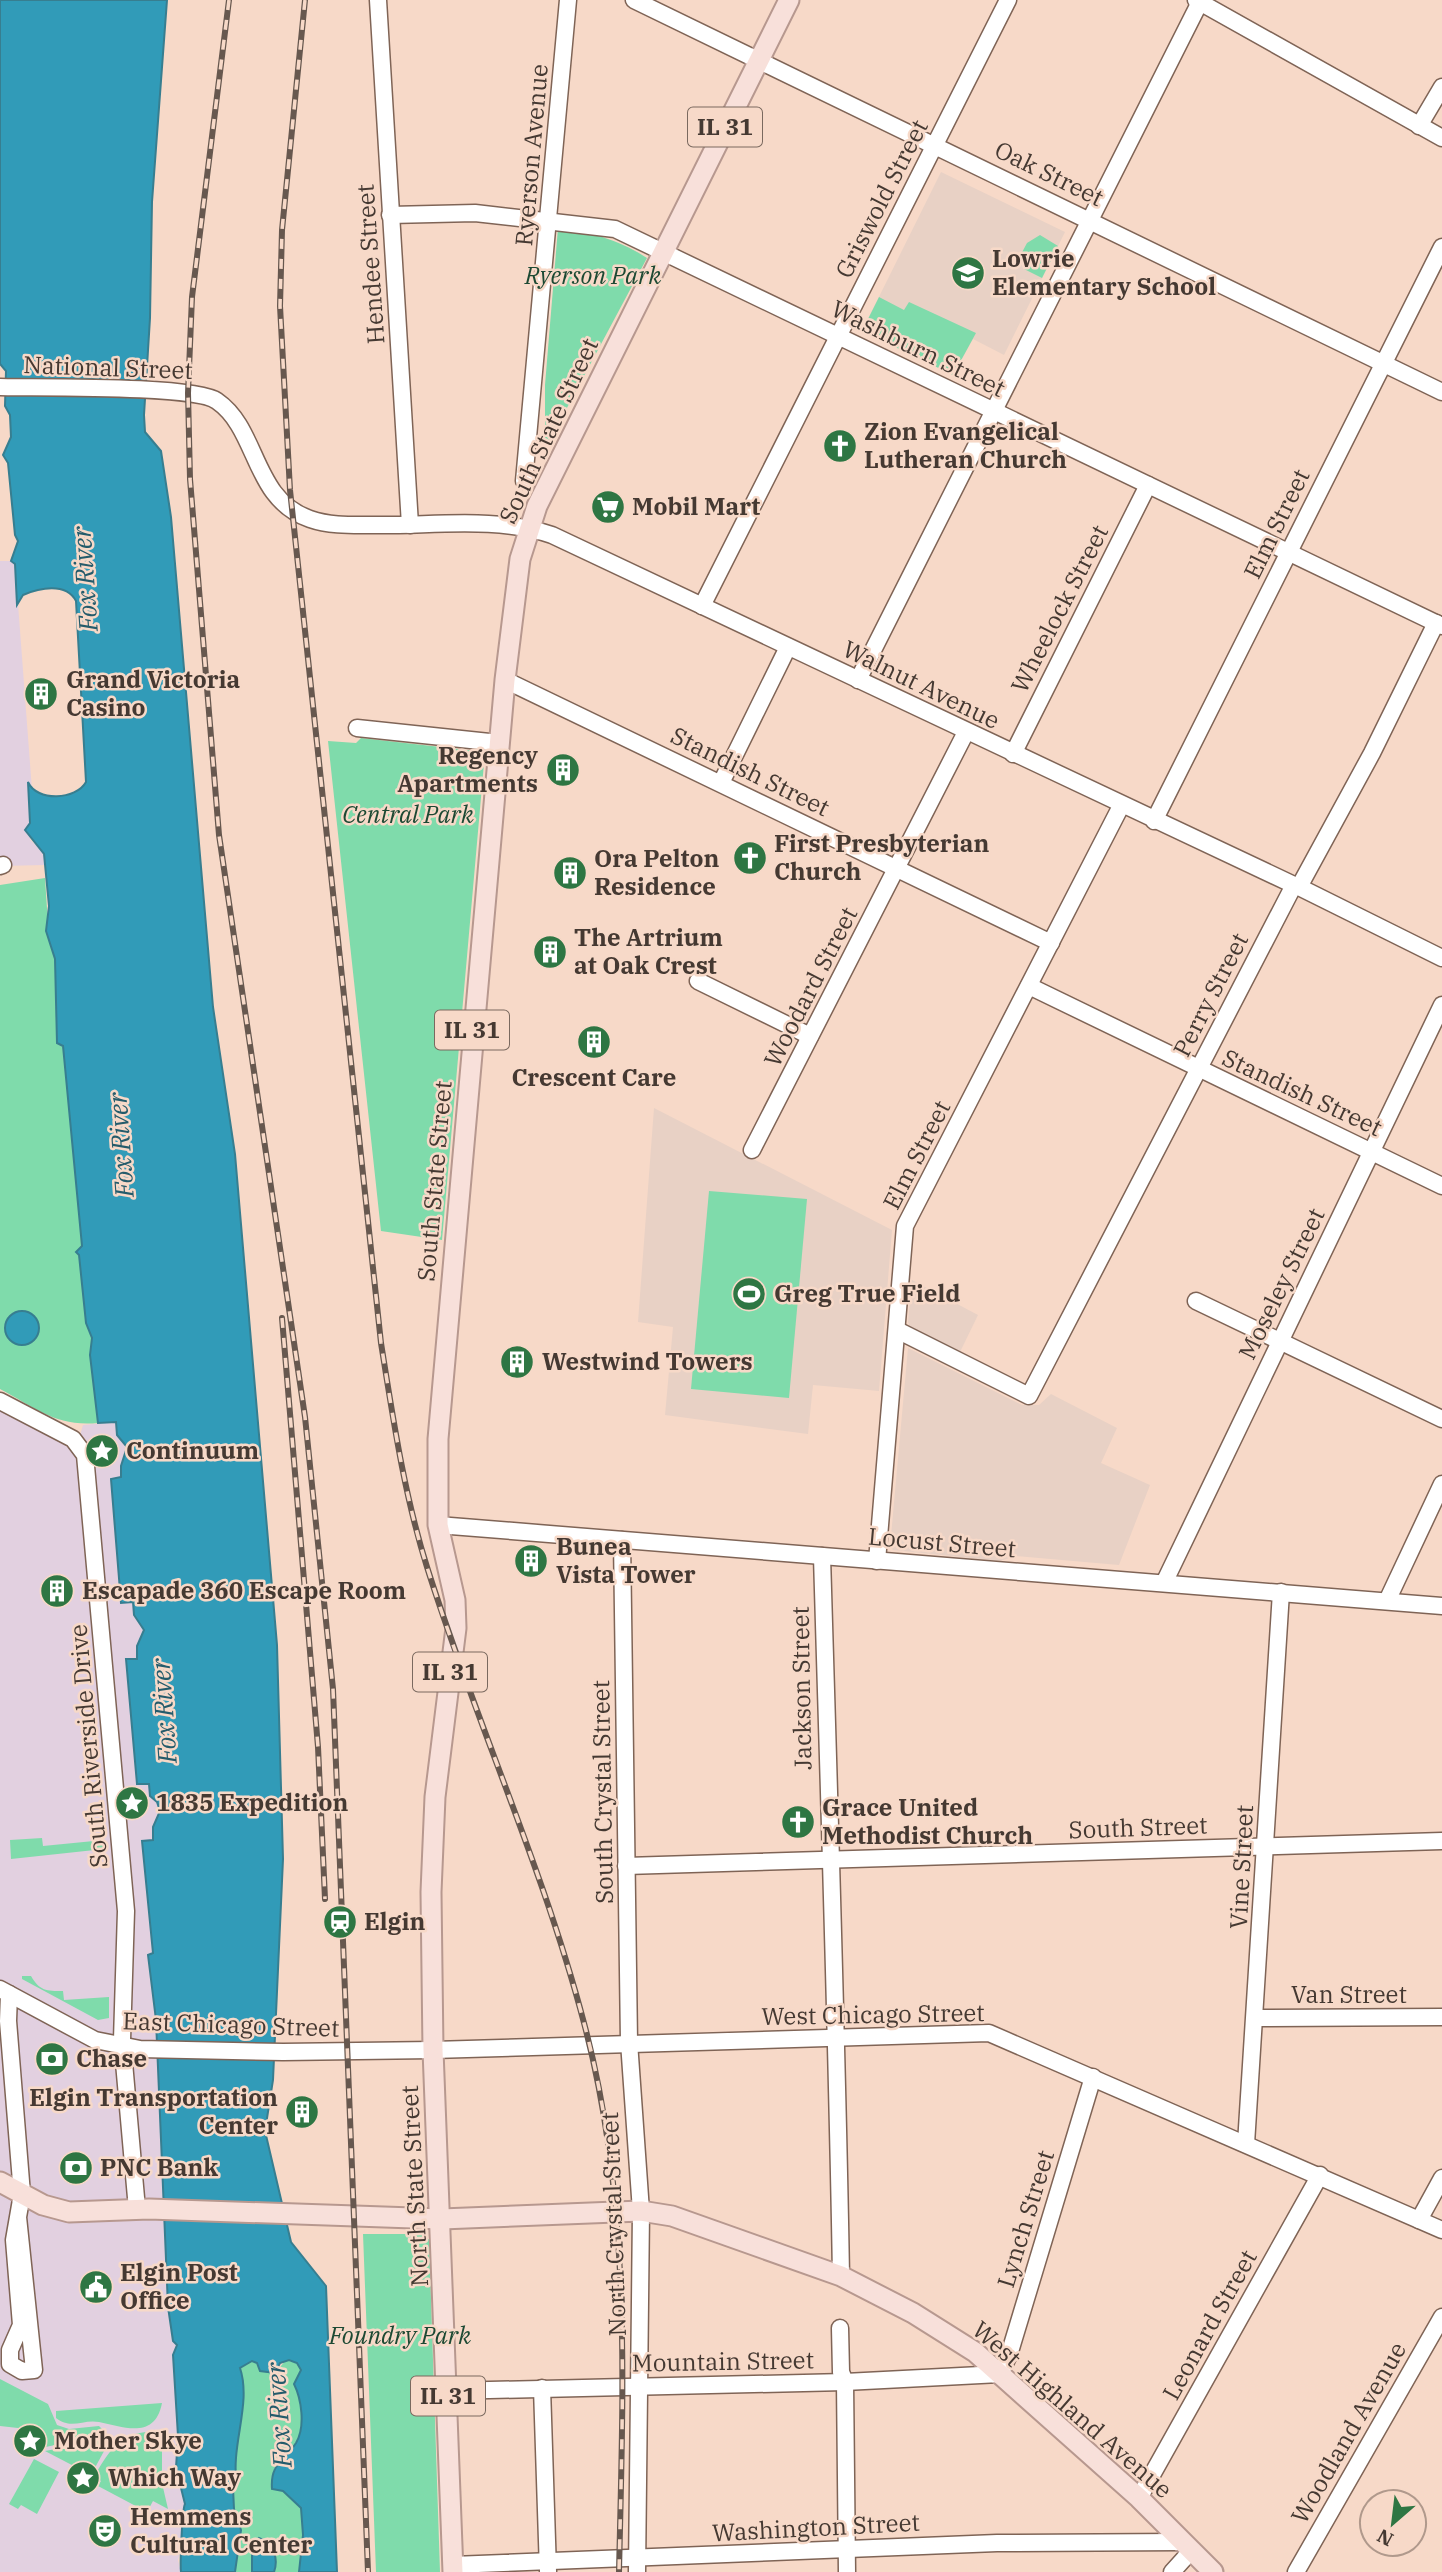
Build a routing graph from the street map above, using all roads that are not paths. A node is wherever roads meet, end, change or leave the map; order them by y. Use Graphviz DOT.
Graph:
graph roads {
  1 [pos="377,0"];
  2 [pos="568,0"];
  3 [pos="634,0"];
  4 [pos="789,0"];
  5 [pos="1008,0"];
  6 [pos="1198,1"];
  7 [pos="758,62"];
  8 [pos="1442,87"];
  9 [pos="1419,126"];
  10 [pos="1442,138"];
  11 [pos="935,144"];
  12 [pos="390,215"];
  13 [pos="1088,219"];
  14 [pos="550,220"];
  15 [pos="1442,247"];
  16 [pos="661,253"];
  17 [pos="839,337"];
  18 [pos="1382,363"];
  19 [pos="0,387"];
  20 [pos="1442,392"];
  21 [pos="993,411"];
  22 [pos="524,481"];
  23 [pos="1147,485"];
  24 [pos="410,525"];
  25 [pos="528,527"];
  26 [pos="1288,552"];
  27 [pos="702,606"];
  28 [pos="1439,624"];
  29 [pos="788,647"];
  30 [pos="505,680"];
  31 [pos="858,680"];
  32 [pos="357,728"];
  33 [pos="966,732"];
  34 [pos="499,743"];
  35 [pos="1013,754"];
  36 [pos="721,783"];
  37 [pos="1121,806"];
  38 [pos="1154,821"];
  39 [pos="896,869"];
  40 [pos="1297,886"];
  41 [pos="1051,943"];
  42 [pos="1442,958"];
  43 [pos="698,981"];
  44 [pos="1029,986"];
  45 [pos="1442,1005"];
  46 [pos="810,1036"];
  47 [pos="1198,1070"];
  48 [pos="752,1150"];
  49 [pos="1371,1151"];
  50 [pos="1442,1186"];
  51 [pos="1195,1301"];
  52 [pos="897,1331"];
  53 [pos="1280,1342"];
  54 [pos="0,1401"];
  55 [pos="1442,1419"];
  56 [pos="1442,1484"];
  57 [pos="438,1525"];
  58 [pos="622,1541"];
  59 [pos="822,1556"];
  60 [pos="877,1561"];
  61 [pos="1164,1583"];
  62 [pos="1281,1592"];
  63 [pos="1387,1601"];
  64 [pos="1442,1606"];
  65 [pos="1442,1841"];
  66 [pos="1266,1846"];
  67 [pos="829,1860"];
  68 [pos="626,1866"];
  69 [pos="4,1992"];
  70 [pos="1442,2017"];
  71 [pos="1256,2018"];
  72 [pos="837,2037"];
  73 [pos="629,2042"];
  74 [pos="132,2048"];
  75 [pos="433,2050"];
  76 [pos="1093,2077"];
  77 [pos="1247,2144"];
  78 [pos="1320,2175"];
  79 [pos="1442,2179"];
  80 [pos="0,2182"];
  81 [pos="22,2194"];
  82 [pos="143,2209"];
  83 [pos="641,2210"];
  84 [pos="18,2217"];
  85 [pos="442,2219"];
  86 [pos="1419,2220"];
  87 [pos="1442,2230"];
  88 [pos="841,2276"];
  89 [pos="1442,2316"];
  90 [pos="840,2328"];
  91 [pos="1000,2374"];
  92 [pos="845,2382"];
  93 [pos="639,2387"];
  94 [pos="542,2389"];
  95 [pos="448,2391"];
  96 [pos="1139,2498"];
  97 [pos="1186,2546"];
  98 [pos="846,2550"];
  99 [pos="637,2565"];
  100 [pos="548,2567"];
  101 [pos="453,2568"];
  102 [pos="847,2572"];
  103 [pos="1171,2572"];
  104 [pos="1213,2572"];
  105 [pos="1296,2572"];
  1 -- 12 [label="street, Hendee Street"];
  2 -- 14 [label="street, Ryerson Avenue"];
  3 -- 7 [label="street, Oak Street"];
  4 -- 7 [label="main road, South State Street / IL 31"];
  5 -- 11 [label="street, Griswold Street"];
  6 -- 9 [label="street"];
  6 -- 13 [label="street"];
  7 -- 11 [label="street, Oak Street"];
  7 -- 16 [label="main road, South State Street / IL 31"];
  8 -- 9 [label="street"];
  9 -- 10 [label="street"];
  11 -- 13 [label="street, Oak Street"];
  11 -- 17 [label="street, Griswold Street"];
  12 -- 14 [label="street, Washburn Street"];
  12 -- 24 [label="street, Hendee Street"];
  13 -- 18 [label="street, Oak Street"];
  13 -- 21 [label="street"];
  14 -- 16 [label="street, Washburn Street"];
  14 -- 22 [label="street, Ryerson Avenue"];
  15 -- 18 [label="street, Elm Street"];
  16 -- 17 [label="street, Washburn Street"];
  16 -- 25 [label="main road, South State Street / IL 31"];
  17 -- 21 [label="street, Washburn Street"];
  17 -- 27 [label="street, Griswold Street"];
  18 -- 20 [label="street, Oak Street"];
  18 -- 26 [label="street, Elm Street"];
  19 -- 24 [label="street, National Street"];
  21 -- 23 [label="street, Washburn Street"];
  21 -- 31 [label="street"];
  23 -- 26 [label="street, Washburn Street"];
  23 -- 35 [label="street, Wheelock Street"];
  24 -- 25 [label="street, National Street"];
  25 -- 27 [label="street, Walnut Avenue"];
  25 -- 30 [label="main road, South State Street / IL 31"];
  26 -- 28 [label="street, Washburn Street"];
  26 -- 38 [label="street, Elm Street"];
  27 -- 29 [label="street, Walnut Avenue"];
  28 -- 40 [label="street, Perry Street"];
  29 -- 31 [label="street, Walnut Avenue"];
  29 -- 36 [label="street"];
  30 -- 34 [label="main road, South State Street / IL 31"];
  30 -- 36 [label="street, Standish Street"];
  31 -- 33 [label="street, Walnut Avenue"];
  32 -- 34 [label="street"];
  33 -- 35 [label="street, Walnut Avenue"];
  33 -- 39 [label="street, Woodard Street"];
  34 -- 57 [label="main road, South State Street / IL 31"];
  35 -- 37 [label="street, Walnut Avenue"];
  36 -- 39 [label="street, Standish Street"];
  37 -- 38 [label="street, Walnut Avenue"];
  37 -- 41 [label="street, Elm Street"];
  38 -- 40 [label="street, Walnut Avenue"];
  39 -- 41 [label="street, Standish Street"];
  39 -- 46 [label="street, Woodard Street"];
  40 -- 42 [label="street, Walnut Avenue"];
  40 -- 47 [label="street, Perry Street"];
  41 -- 44 [label="street, Elm Street"];
  43 -- 46 [label="street"];
  44 -- 47 [label="street, Standish Street"];
  44 -- 52 [label="street, Elm Street"];
  45 -- 49 [label="street, Moseley Street"];
  46 -- 48 [label="street, Woodard Street"];
  47 -- 49 [label="street, Standish Street"];
  47 -- 52 [label="street, Perry Street"];
  49 -- 50 [label="street, Standish Street"];
  49 -- 53 [label="street, Moseley Street"];
  51 -- 53 [label="street"];
  52 -- 60 [label="street, Elm Street"];
  53 -- 55 [label="street"];
  53 -- 61 [label="street, Moseley Street"];
  54 -- 74 [label="street, South Riverside Drive"];
  56 -- 63 [label="street"];
  57 -- 58 [label="street, Locust Street"];
  57 -- 75 [label="main road, South State Street / IL 31"];
  58 -- 59 [label="street, Locust Street"];
  58 -- 68 [label="street, South Crystal Street"];
  59 -- 60 [label="street, Locust Street"];
  59 -- 67 [label="street, Jackson Street"];
  60 -- 61 [label="street, Locust Street"];
  61 -- 62 [label="street, Locust Street"];
  62 -- 63 [label="street, Locust Street"];
  62 -- 66 [label="street, Vine Street"];
  63 -- 64 [label="street, Locust Street"];
  65 -- 66 [label="street, South Street"];
  66 -- 67 [label="street, South Street"];
  66 -- 71 [label="street, Vine Street"];
  67 -- 68 [label="street, South Street"];
  67 -- 72 [label="street, Jackson Street"];
  68 -- 73 [label="street, South Crystal Street"];
  69 -- 74 [label="street, East Chicago Street"];
  69 -- 81 [label="street"];
  70 -- 71 [label="street, Van Street"];
  71 -- 77 [label="street, Vine Street"];
  72 -- 73 [label="street, West Chicago Street"];
  72 -- 76 [label="street, West Chicago Street"];
  72 -- 88 [label="street, Jackson Street"];
  73 -- 75 [label="street, West Chicago Street"];
  73 -- 83 [label="street, North Crystal Street"];
  74 -- 75 [label="street, East Chicago Street"];
  74 -- 82 [label="street, South Riverside Drive"];
  75 -- 85 [label="main road, North State Street / IL 31"];
  76 -- 77 [label="street, West Chicago Street"];
  76 -- 91 [label="street, Lynch Street"];
  77 -- 78 [label="street, West Chicago Street"];
  78 -- 86 [label="street, West Chicago Street"];
  78 -- 96 [label="street, Leonard Street"];
  79 -- 86 [label="street"];
  80 -- 81 [label="main road, West Highland Avenue"];
  81 -- 82 [label="main road, West Highland Avenue"];
  81 -- 84 [label="street"];
  82 -- 85 [label="main road, West Highland Avenue"];
  83 -- 85 [label="main road, West Highland Avenue"];
  83 -- 88 [label="main road, West Highland Avenue"];
  83 -- 93 [label="street, North Crystal Street"];
  84 -- 84 [label="street"];
  85 -- 95 [label="main road, North State Street / IL 31"];
  86 -- 87 [label="street, West Chicago Street"];
  88 -- 91 [label="main road, West Highland Avenue"];
  89 -- 105 [label="street, Woodland Avenue"];
  90 -- 92 [label="street"];
  91 -- 92 [label="street, Mountain Street"];
  91 -- 96 [label="main road, West Highland Avenue"];
  92 -- 93 [label="street, Mountain Street"];
  92 -- 98 [label="street"];
  93 -- 94 [label="street, Mountain Street"];
  93 -- 99 [label="street, North Crystal Street"];
  94 -- 95 [label="street, Mountain Street"];
  94 -- 100 [label="street"];
  95 -- 101 [label="main road, North State Street / IL 31"];
  96 -- 97 [label="main road, West Highland Avenue"];
  97 -- 98 [label="street, Washington Street"];
  97 -- 103 [label="street"];
  97 -- 104 [label="main road, West Highland Avenue"];
  98 -- 99 [label="street, Washington Street"];
  98 -- 102 [label="street"];
  99 -- 100 [label="street, Washington Street"];
  100 -- 101 [label="street, Washington Street"];
}
